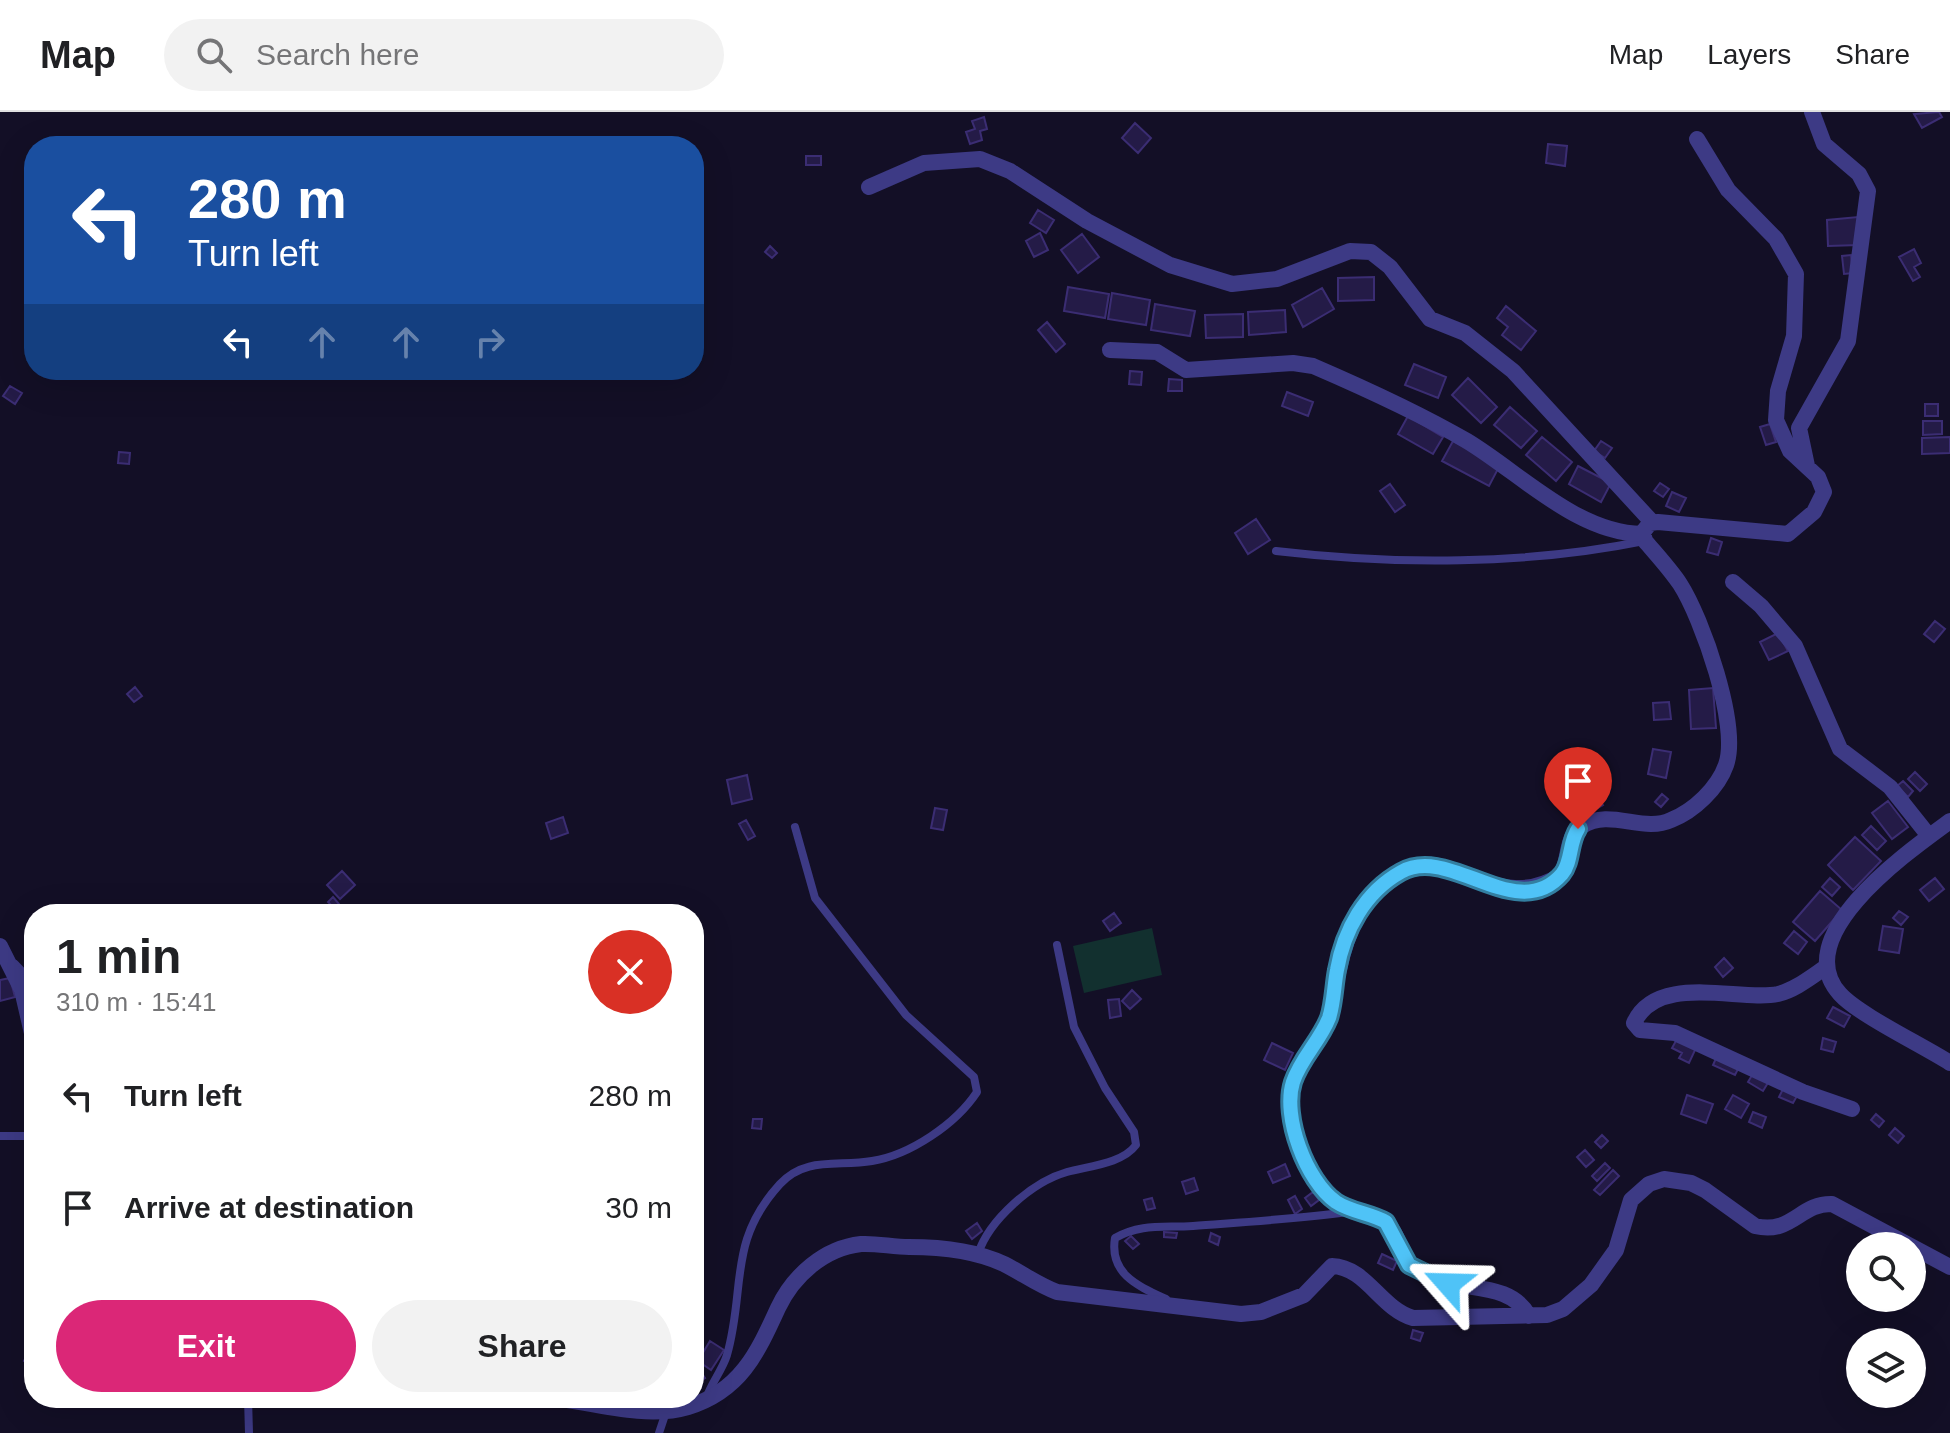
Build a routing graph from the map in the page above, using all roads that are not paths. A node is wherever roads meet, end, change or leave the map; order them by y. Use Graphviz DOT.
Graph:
graph roads {
  1 [pos="1812,112"];
  2 [pos="1697,139"];
  3 [pos="869,187"];
  4 [pos="1110,350"];
  5 [pos="1807,467"];
  6 [pos="1646,533"];
  7 [pos="1276,551"];
  8 [pos="1733,582"];
  9 [pos="1950,821"];
  10 [pos="795,827"];
  11 [pos="1929,836"];
  12 [pos="1057,945"];
  13 [pos="2,950"];
  14 [pos="1826,967"];
  15 [pos="24,973"];
  16 [pos="24,999"];
  17 [pos="1950,1063"];
  18 [pos="1852,1109"];
  19 [pos="0,1136"];
  20 [pos="24,1136"];
  21 [pos="1355,1211"];
  22 [pos="977,1255"];
  23 [pos="1950,1267"];
  24 [pos="1182,1306"];
  25 [pos="1529,1316"];
  26 [pos="706,1400"];
  27 [pos="248,1408"];
  28 [pos="641,1408"];
  29 [pos="677,1408"];
  30 [pos="666,1411"];
  31 [pos="249,1433"];
  32 [pos="659,1433"];
  1 -- 5 [label="street"];
  2 -- 5 [label="street"];
  3 -- 6 [label="street"];
  4 -- 6 [label="street"];
  5 -- 6 [label="street"];
  6 -- 7 [label="lane"];
  6 -- 21 [label="street"];
  8 -- 11 [label="street"];
  9 -- 11 [label="street"];
  10 -- 26 [label="lane"];
  11 -- 14 [label="street"];
  12 -- 22 [label="lane"];
  13 -- 15 [label="lane"];
  13 -- 16 [label="street"];
  14 -- 17 [label="street"];
  14 -- 18 [label="street"];
  19 -- 20 [label="lane"];
  21 -- 24 [label="lane"];
  21 -- 25 [label="street"];
  22 -- 24 [label="street"];
  22 -- 26 [label="street"];
  23 -- 25 [label="street"];
  24 -- 25 [label="street"];
  27 -- 31 [label="lane"];
  28 -- 30 [label="street"];
  29 -- 30 [label="street"];
  30 -- 32 [label="lane"];
}
